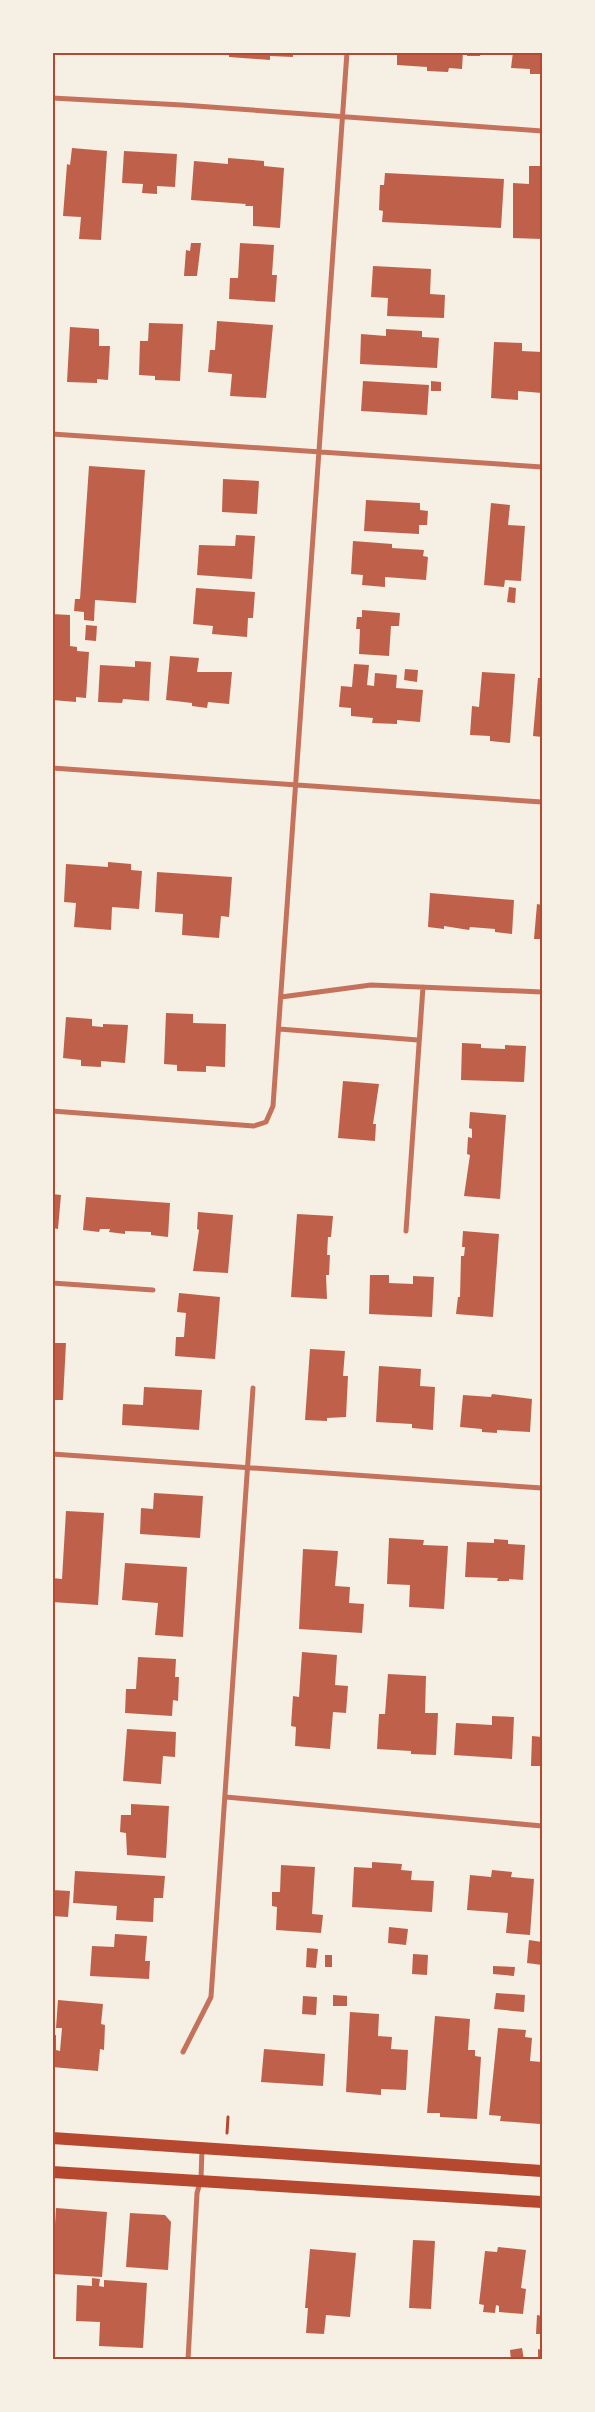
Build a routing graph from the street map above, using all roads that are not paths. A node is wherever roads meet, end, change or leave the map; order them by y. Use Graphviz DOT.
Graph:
graph roads {
  1 [pos="347,52"];
  2 [pos="52,98"];
  3 [pos="342,117"];
  4 [pos="542,131"];
  5 [pos="52,434"];
  6 [pos="319,450"];
  7 [pos="542,467"];
  8 [pos="52,768"];
  9 [pos="296,785"];
  10 [pos="542,802"];
  11 [pos="423,987"];
  12 [pos="542,992"];
  13 [pos="281,996"];
  14 [pos="279,1029"];
  15 [pos="418,1040"];
  16 [pos="52,1111"];
  17 [pos="406,1231"];
  18 [pos="52,1283"];
  19 [pos="153,1290"];
  20 [pos="253,1388"];
  21 [pos="52,1454"];
  22 [pos="249,1469"];
  23 [pos="542,1488"];
  24 [pos="226,1797"];
  25 [pos="542,1826"];
  26 [pos="183,2052"];
  27 [pos="52,2138"];
  28 [pos="202,2148"];
  29 [pos="542,2171"];
  30 [pos="52,2172"];
  31 [pos="201,2179"];
  32 [pos="542,2202"];
  33 [pos="188,2360"];
  1 -- 3 [label="street"];
  2 -- 3 [label="street"];
  3 -- 4 [label="street"];
  3 -- 6 [label="street"];
  5 -- 6 [label="street"];
  6 -- 7 [label="street"];
  6 -- 9 [label="street"];
  8 -- 9 [label="street"];
  9 -- 10 [label="street"];
  9 -- 13 [label="street"];
  11 -- 12 [label="street"];
  11 -- 13 [label="street"];
  11 -- 15 [label="street"];
  13 -- 14 [label="street"];
  14 -- 15 [label="street"];
  14 -- 16 [label="street"];
  15 -- 17 [label="street"];
  18 -- 19 [label="street"];
  20 -- 22 [label="street"];
  21 -- 22 [label="street"];
  22 -- 23 [label="street"];
  22 -- 24 [label="street"];
  24 -- 25 [label="street"];
  24 -- 26 [label="street"];
  27 -- 28 [label="main road"];
  28 -- 29 [label="main road"];
  28 -- 31 [label="street"];
  30 -- 31 [label="main road"];
  31 -- 32 [label="main road"];
  31 -- 33 [label="street"];
}
